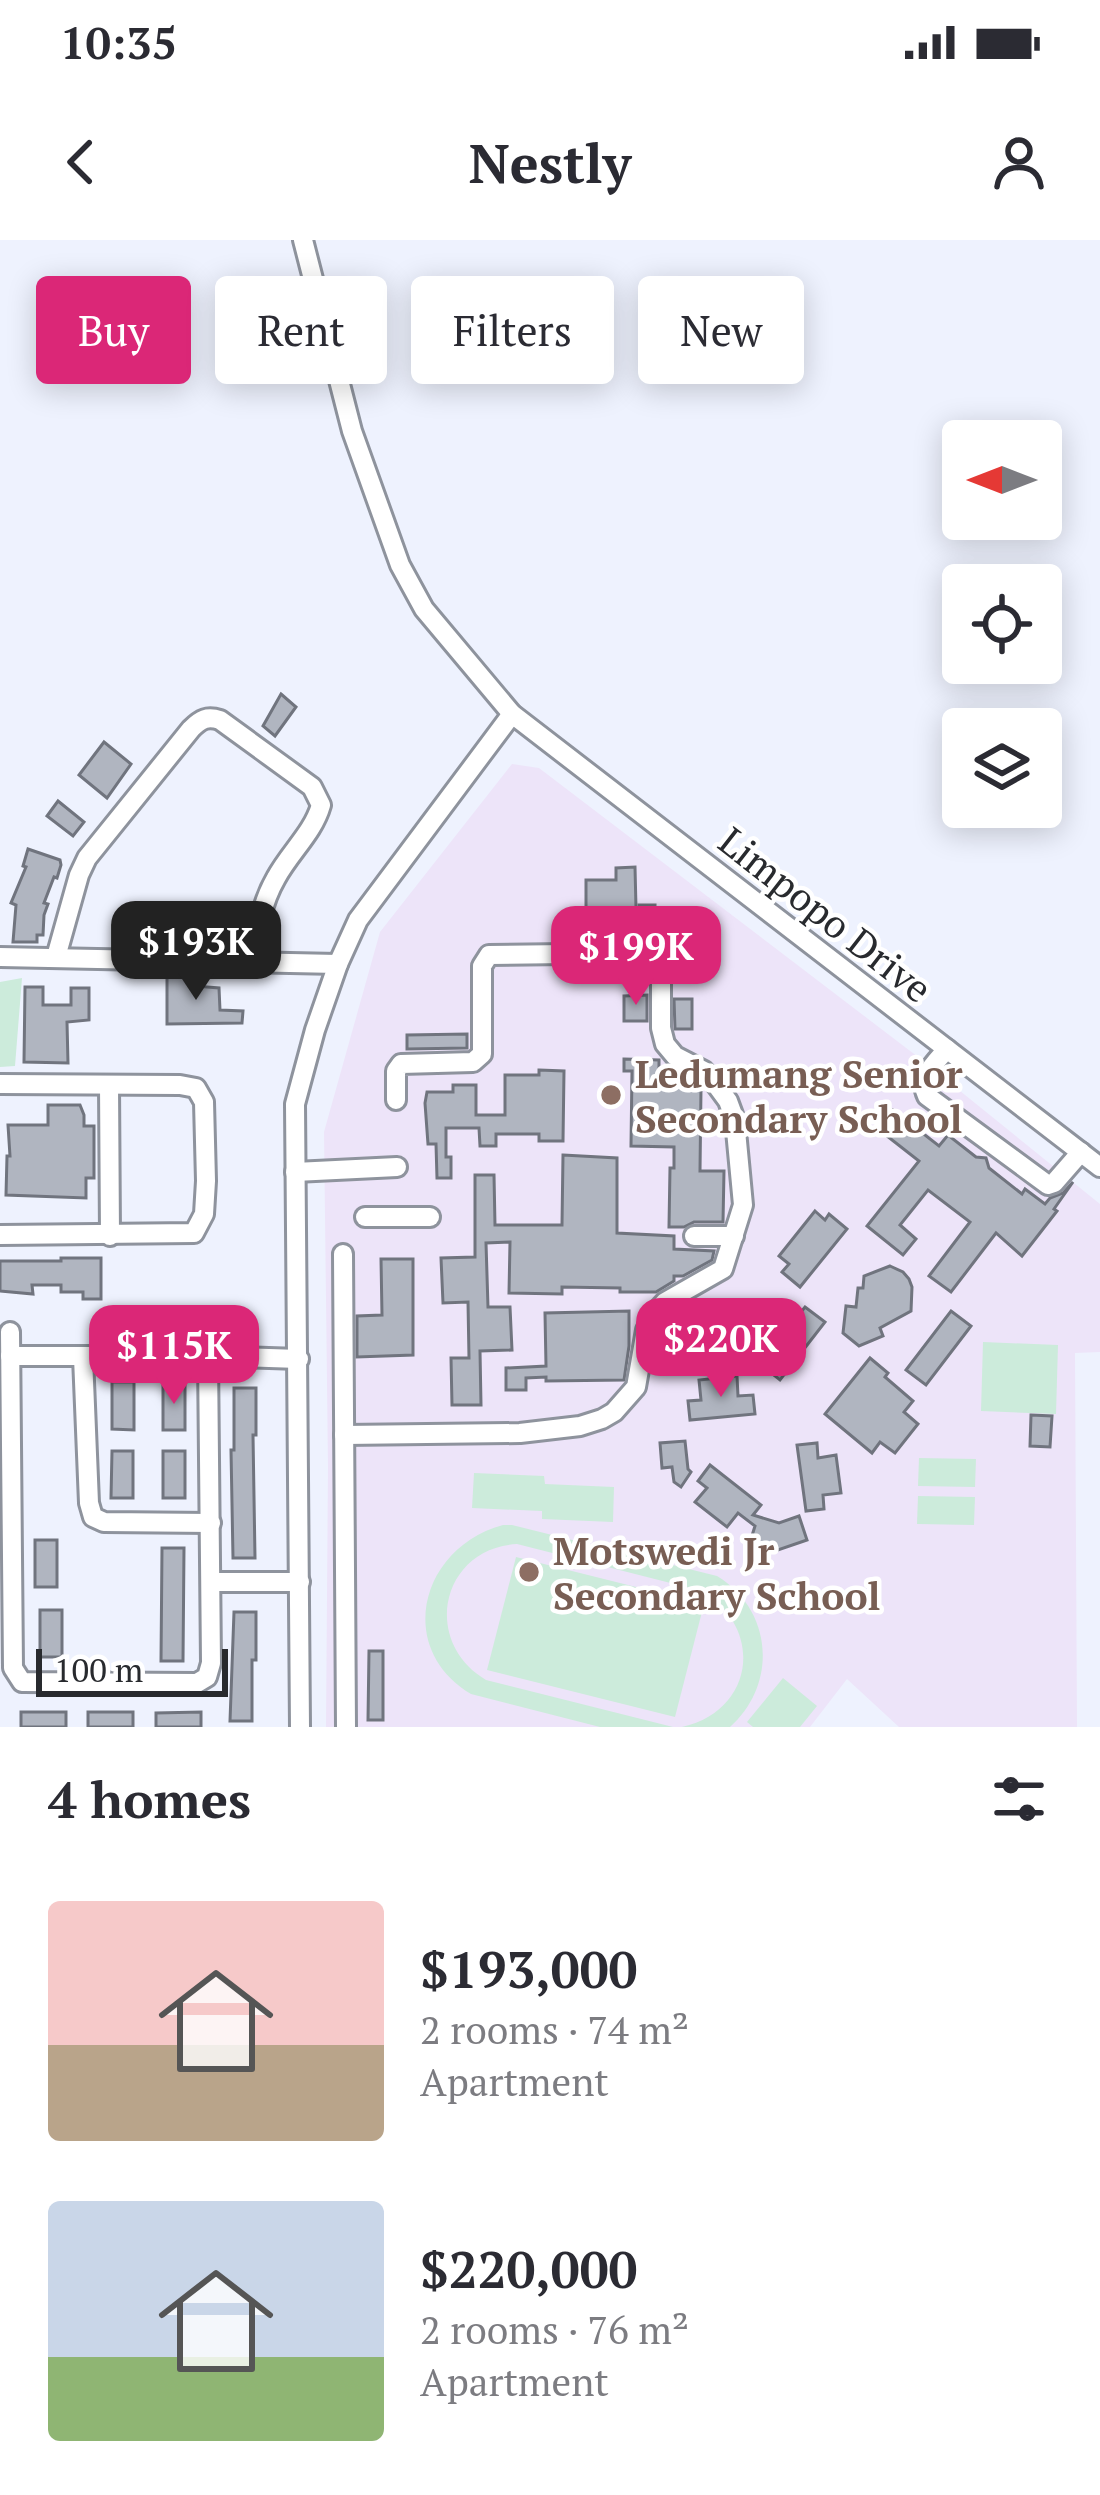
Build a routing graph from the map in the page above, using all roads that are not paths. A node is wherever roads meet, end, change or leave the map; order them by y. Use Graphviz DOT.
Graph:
graph roads {
  1 [pos="303,240"];
  2 [pos="512,714"];
  3 [pos="0,957"];
  4 [pos="56,957"];
  5 [pos="255,960"];
  6 [pos="338,964"];
  7 [pos="947,1049"];
  8 [pos="0,1084"];
  9 [pos="110,1084"];
  10 [pos="396,1100"];
  11 [pos="1081,1152"];
  12 [pos="396,1166"];
  13 [pos="1100,1167"];
  14 [pos="296,1172"];
  15 [pos="430,1216"];
  16 [pos="365,1217"];
  17 [pos="0,1235"];
  18 [pos="110,1236"];
  19 [pos="694,1236"];
  20 [pos="734,1236"];
  21 [pos="343,1254"];
  22 [pos="10,1332"];
  23 [pos="10,1356"];
  24 [pos="208,1356"];
  25 [pos="83,1357"];
  26 [pos="299,1359"];
  27 [pos="344,1436"];
  28 [pos="211,1523"];
  29 [pos="212,1582"];
  30 [pos="300,1582"];
  31 [pos="300,1727"];
  32 [pos="346,1727"];
  1 -- 2 [label="street, Limpopo Drive"];
  2 -- 6 [label="street"];
  2 -- 7 [label="street, Limpopo Drive"];
  3 -- 4 [label="street"];
  4 -- 5 [label="street"];
  4 -- 5 [label="street"];
  5 -- 6 [label="street"];
  6 -- 14 [label="street"];
  7 -- 11 [label="street, Limpopo Drive"];
  7 -- 11 [label="street"];
  8 -- 9 [label="street"];
  9 -- 18 [label="street"];
  9 -- 18 [label="street"];
  10 -- 20 [label="street"];
  11 -- 13 [label="street, Limpopo Drive"];
  12 -- 14 [label="street"];
  14 -- 26 [label="street"];
  15 -- 16 [label="street"];
  17 -- 18 [label="street"];
  19 -- 20 [label="street"];
  20 -- 27 [label="street"];
  21 -- 27 [label="street"];
  22 -- 23 [label="street"];
  23 -- 25 [label="street"];
  23 -- 29 [label="street"];
  24 -- 25 [label="street"];
  24 -- 26 [label="street"];
  24 -- 28 [label="street"];
  25 -- 28 [label="street"];
  26 -- 30 [label="street"];
  27 -- 32 [label="street"];
  28 -- 29 [label="street"];
  29 -- 30 [label="street"];
  30 -- 31 [label="street"];
}
